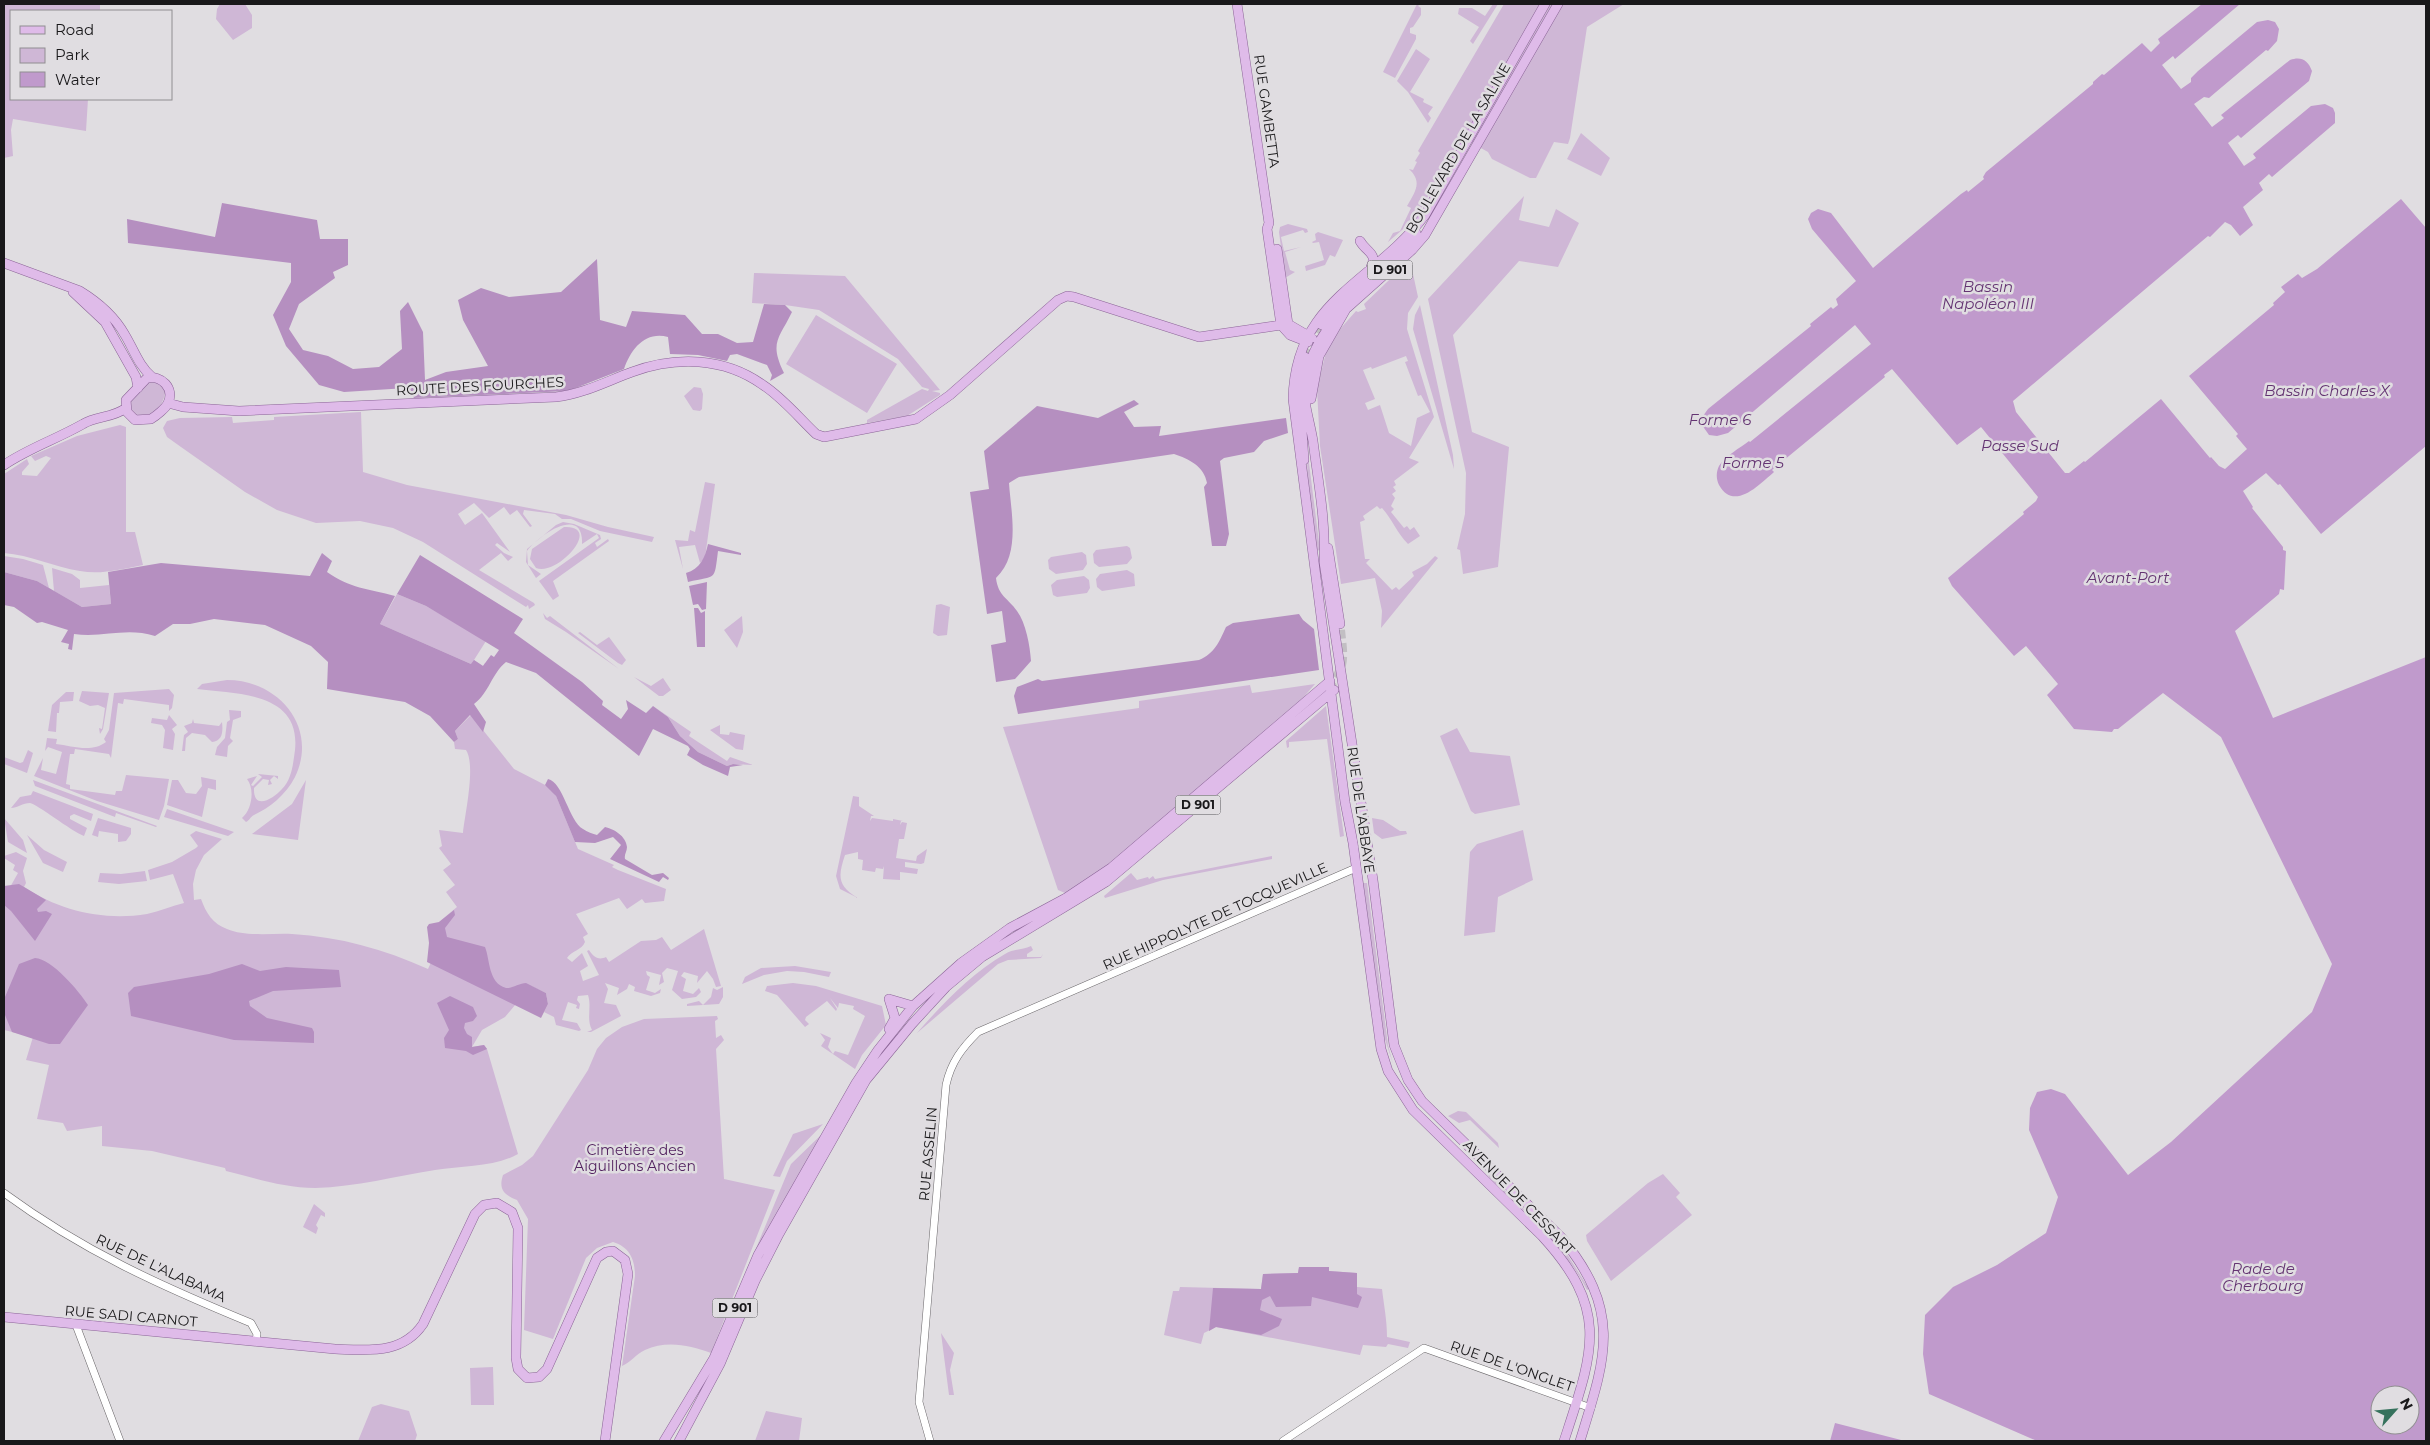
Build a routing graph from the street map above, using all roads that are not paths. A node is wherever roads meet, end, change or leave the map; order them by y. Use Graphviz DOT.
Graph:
graph roads {
  1 [pos="1237,4"];
  2 [pos="1545,4"];
  3 [pos="1558,4"];
  4 [pos="1425,215"];
  5 [pos="1360,241"];
  6 [pos="4,263"];
  7 [pos="1370,269"];
  8 [pos="1359,283"];
  9 [pos="70,288"];
  10 [pos="1346,309"];
  11 [pos="1325,311"];
  12 [pos="1284,325"];
  13 [pos="1322,325"];
  14 [pos="1306,338"];
  15 [pos="1328,340"];
  16 [pos="1318,344"];
  17 [pos="1305,356"];
  18 [pos="152,378"];
  19 [pos="138,388"];
  20 [pos="168,403"];
  21 [pos="126,408"];
  22 [pos="132,418"];
  23 [pos="1311,426"];
  24 [pos="79,428"];
  25 [pos="4,465"];
  26 [pos="1305,505"];
  27 [pos="1325,537"];
  28 [pos="1340,624"];
  29 [pos="1330,681"];
  30 [pos="1342,683"];
  31 [pos="1331,692"];
  32 [pos="1318,696"];
  33 [pos="1189,812"];
  34 [pos="1356,868"];
  35 [pos="1084,987"];
  36 [pos="913,1006"];
  37 [pos="861,1084"];
  38 [pos="1413,1110"];
  39 [pos="1434,1114"];
  40 [pos="808,1176"];
  41 [pos="4,1193"];
  42 [pos="4,1317"];
  43 [pos="76,1325"];
  44 [pos="256,1341"];
  45 [pos="1576,1402"];
  46 [pos="1591,1408"];
  47 [pos="120,1441"];
  48 [pos="605,1441"];
  49 [pos="664,1441"];
  50 [pos="678,1441"];
  51 [pos="930,1441"];
  52 [pos="1283,1441"];
  53 [pos="1564,1441"];
  54 [pos="1580,1441"];
  1 -- 12 [label="main road, RUE GAMBETTA"];
  2 -- 4 [label="main road, BOULEVARD DE LA SALINE / D 901"];
  3 -- 10 [label="main road, BOULEVARD DE LA SALINE / D 901"];
  4 -- 7 [label="main road, BOULEVARD DE LA SALINE / D 901"];
  4 -- 8 [label="main road, BOULEVARD DE LA SALINE / D 901"];
  5 -- 7 [label="main road"];
  6 -- 9 [label="main road"];
  7 -- 8 [label="main road, BOULEVARD DE LA SALINE / D 901"];
  8 -- 11 [label="main road, BOULEVARD DE LA SALINE / D 901"];
  8 -- 13 [label="main road, BOULEVARD DE LA SALINE / D 901"];
  9 -- 18 [label="main road"];
  9 -- 19 [label="main road"];
  10 -- 15 [label="main road, BOULEVARD DE LA SALINE / D 901"];
  10 -- 16 [label="main road, RUE DE L'ABBAYE / D 901"];
  11 -- 14 [label="main road, RUE DE L'ABBAYE / D 901"];
  12 -- 14 [label="main road"];
  12 -- 20 [label="main road, ROUTE DES FOURCHES"];
  14 -- 16 [label="main road"];
  14 -- 26 [label="main road, RUE DE L'ABBAYE / D 901"];
  15 -- 23 [label="main road, RUE DE L'ABBAYE / D 901"];
  16 -- 23 [label="main road, RUE DE L'ABBAYE / D 901"];
  17 -- 26 [label="main road, RUE DE L'ABBAYE / D 901"];
  18 -- 19 [label="main road"];
  18 -- 20 [label="main road"];
  19 -- 21 [label="main road"];
  20 -- 22 [label="main road"];
  21 -- 22 [label="main road"];
  21 -- 24 [label="main road"];
  22 -- 24 [label="main road"];
  23 -- 27 [label="main road, RUE DE L'ABBAYE / D 901"];
  24 -- 25 [label="main road"];
  26 -- 29 [label="main road, RUE DE L'ABBAYE / D 901"];
  27 -- 28 [label="main road, RUE DE L'ABBAYE / D 901"];
  27 -- 30 [label="main road, RUE DE L'ABBAYE / D 901"];
  29 -- 30 [label="main road"];
  29 -- 31 [label="main road, RUE DE L'ABBAYE"];
  29 -- 36 [label="main road, D 901"];
  30 -- 31 [label="main road, D 901"];
  30 -- 39 [label="main road, RUE DE L'ABBAYE"];
  31 -- 33 [label="main road, D 901"];
  31 -- 34 [label="main road, RUE DE L'ABBAYE"];
  32 -- 33 [label="main road, D 901"];
  33 -- 37 [label="main road, D 901"];
  34 -- 35 [label="street, RUE HIPPOLYTE DE TOCQUEVILLE"];
  34 -- 38 [label="main road, RUE DE L'ABBAYE"];
  35 -- 51 [label="street, RUE ASSELIN"];
  36 -- 37 [label="main road"];
  36 -- 37 [label="main road"];
  37 -- 40 [label="main road, D 901"];
  38 -- 45 [label="main road, AVENUE DE CESSART"];
  39 -- 46 [label="main road, AVENUE DE CESSART"];
  40 -- 49 [label="main road, D 901"];
  40 -- 50 [label="main road, D 901"];
  41 -- 44 [label="street, RUE DE L'ALABAMA"];
  42 -- 43 [label="main road, RUE SADI CARNOT"];
  43 -- 44 [label="main road, RUE SADI CARNOT"];
  43 -- 47 [label="street"];
  44 -- 48 [label="main road, RUE SADI CARNOT"];
  45 -- 46 [label="street, RUE DE L'ONGLET"];
  45 -- 52 [label="street, RUE DE L'ONGLET"];
  45 -- 53 [label="main road, AVENUE DE CESSART"];
  46 -- 54 [label="main road, AVENUE DE CESSART"];
}
